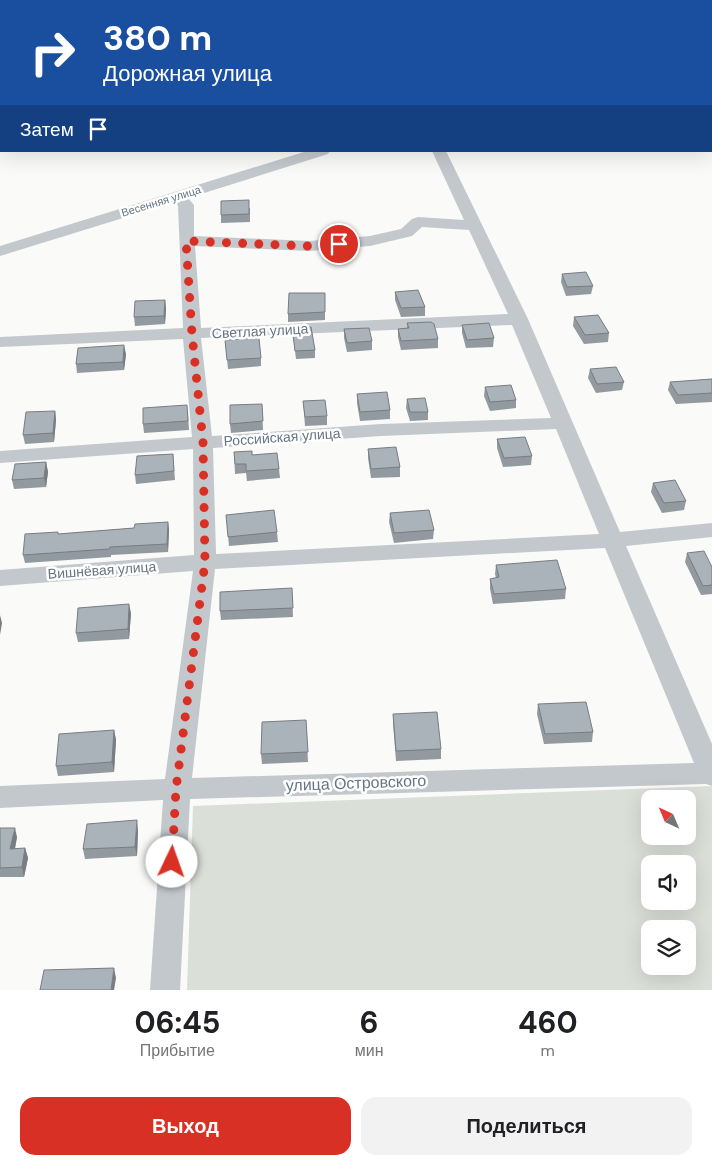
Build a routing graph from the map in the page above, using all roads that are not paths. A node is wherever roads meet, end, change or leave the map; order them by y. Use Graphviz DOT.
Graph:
graph roads {
  1 [pos="320,152"];
  2 [pos="439,152"];
  3 [pos="178,196"];
  4 [pos="474,226"];
  5 [pos="186,241"];
  6 [pos="0,251"];
  7 [pos="520,319"];
  8 [pos="192,334"];
  9 [pos="0,342"];
  10 [pos="564,423"];
  11 [pos="203,442"];
  12 [pos="0,457"];
  13 [pos="712,530"];
  14 [pos="614,540"];
  15 [pos="205,562"];
  16 [pos="0,578"];
  17 [pos="711,773"];
  18 [pos="176,789"];
  19 [pos="0,797"];
  20 [pos="165,990"];
  1 -- 3 [label="street, Весенняя улица"];
  2 -- 4 [label="street"];
  3 -- 5 [label="street"];
  3 -- 6 [label="street, Весенняя улица"];
  4 -- 5 [label="street"];
  4 -- 7 [label="street"];
  5 -- 8 [label="street"];
  7 -- 8 [label="street, Светлая улица"];
  7 -- 10 [label="street"];
  8 -- 9 [label="street, Светлая улица"];
  8 -- 11 [label="street"];
  10 -- 11 [label="street, Российская улица"];
  10 -- 14 [label="street"];
  11 -- 12 [label="street, Российская улица"];
  11 -- 15 [label="street"];
  13 -- 14 [label="street, Вишнёвая улица"];
  14 -- 15 [label="street, Вишнёвая улица"];
  14 -- 17 [label="street"];
  15 -- 16 [label="street, Вишнёвая улица"];
  15 -- 18 [label="street"];
  17 -- 18 [label="street, улица Островского"];
  18 -- 19 [label="street, улица Островского"];
  18 -- 20 [label="street"];
}
